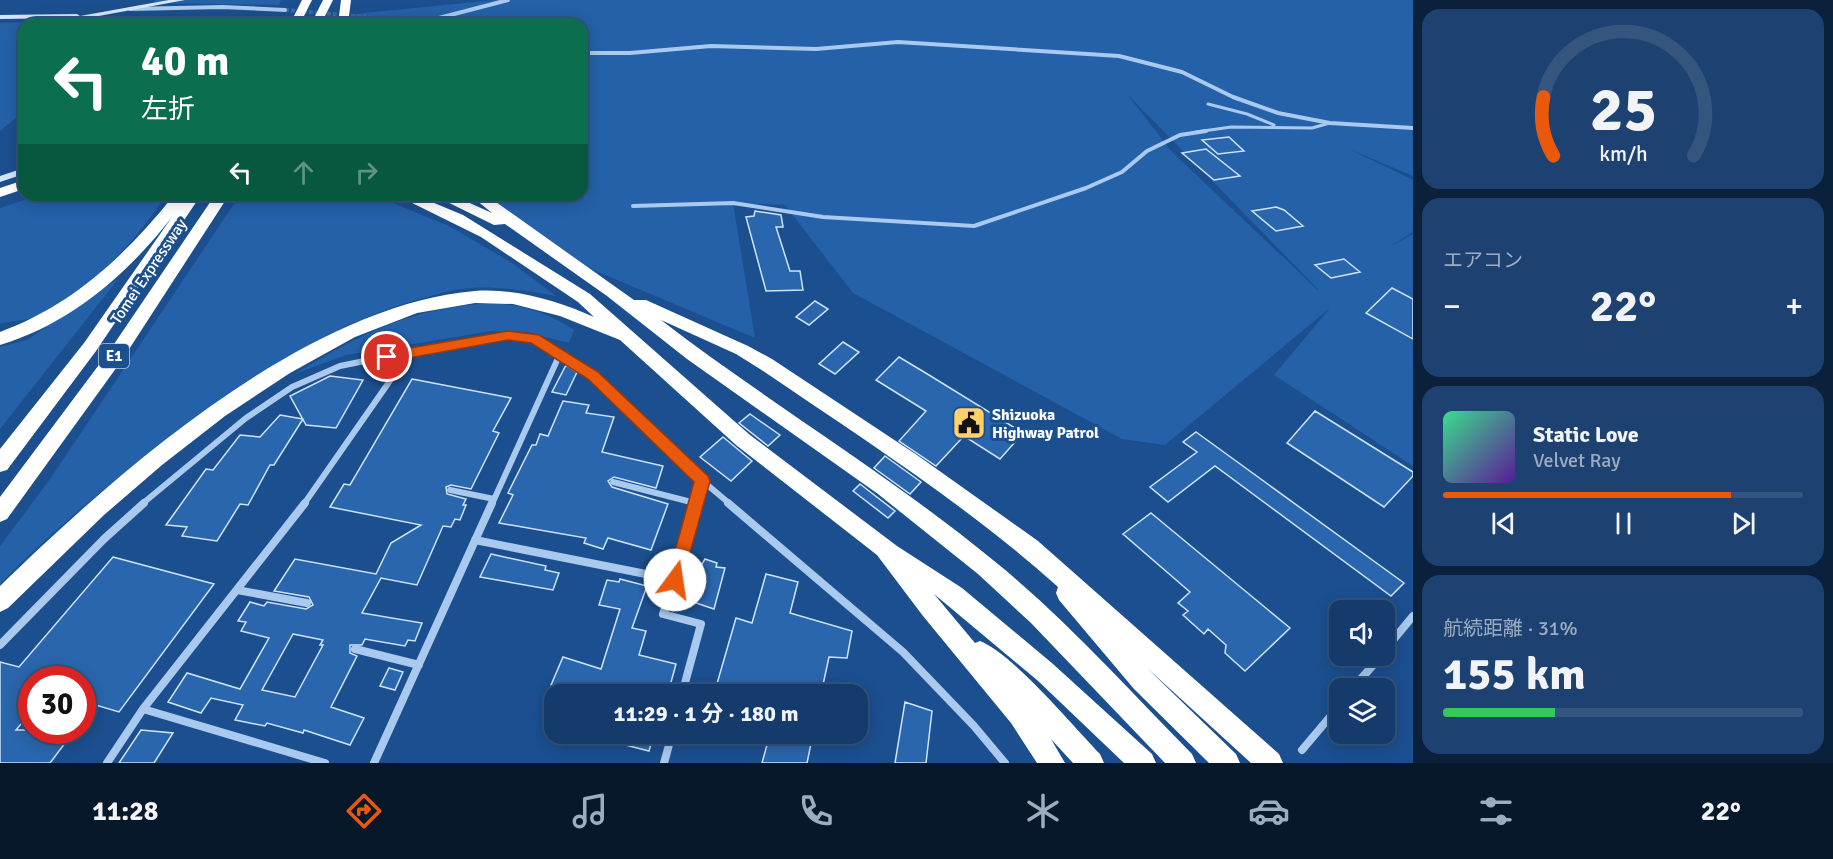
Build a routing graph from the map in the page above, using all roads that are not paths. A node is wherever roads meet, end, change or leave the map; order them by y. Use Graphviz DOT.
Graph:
graph roads {
  1 [pos="182,0"];
  2 [pos="307,0"];
  3 [pos="327,0"];
  4 [pos="346,0"];
  5 [pos="508,0"];
  6 [pos="130,9"];
  7 [pos="285,10"];
  8 [pos="86,16"];
  9 [pos="0,17"];
  10 [pos="81,18"];
  11 [pos="298,18"];
  12 [pos="319,18"];
  13 [pos="344,18"];
  14 [pos="439,18"];
  15 [pos="588,53"];
  16 [pos="1208,104"];
  17 [pos="1330,123"];
  18 [pos="1278,126"];
  19 [pos="1413,128"];
  20 [pos="18,173"];
  21 [pos="0,179"];
  22 [pos="18,186"];
  23 [pos="0,193"];
  24 [pos="18,195"];
  25 [pos="0,201"];
  26 [pos="176,201"];
  27 [pos="190,201"];
  28 [pos="218,201"];
  29 [pos="417,201"];
  30 [pos="458,201"];
  31 [pos="485,201"];
  32 [pos="633,206"];
  33 [pos="542,244"];
  34 [pos="613,292"];
  35 [pos="0,339"];
  36 [pos="633,341"];
  37 [pos="411,352"];
  38 [pos="559,356"];
  39 [pos="0,464"];
  40 [pos="702,481"];
  41 [pos="613,482"];
  42 [pos="450,490"];
  43 [pos="494,499"];
  44 [pos="695,503"];
  45 [pos="0,513"];
  46 [pos="476,540"];
  47 [pos="885,548"];
  48 [pos="1030,548"];
  49 [pos="675,580"];
  50 [pos="237,590"];
  51 [pos="0,601"];
  52 [pos="307,603"];
  53 [pos="931,608"];
  54 [pos="1413,616"];
  55 [pos="1395,638"];
  56 [pos="0,645"];
  57 [pos="355,649"];
  58 [pos="419,665"];
  59 [pos="1372,666"];
  60 [pos="1362,678"];
  61 [pos="685,684"];
  62 [pos="143,709"];
  63 [pos="1329,718"];
  64 [pos="669,744"];
  65 [pos="1302,750"];
  66 [pos="107,763"];
  67 [pos="325,763"];
  68 [pos="374,763"];
  69 [pos="664,763"];
  70 [pos="1005,763"];
  71 [pos="1052,763"];
  72 [pos="1091,763"];
  73 [pos="1143,763"];
  74 [pos="1183,763"];
  75 [pos="1227,763"];
  76 [pos="1270,763"];
  1 -- 6 [label="street"];
  2 -- 11 [label="highway"];
  3 -- 12 [label="highway"];
  4 -- 13 [label="highway"];
  5 -- 14 [label="street"];
  6 -- 7 [label="street"];
  6 -- 8 [label="street"];
  8 -- 9 [label="street"];
  8 -- 10 [label="street"];
  15 -- 17 [label="street"];
  16 -- 18 [label="lane"];
  17 -- 18 [label="lane"];
  17 -- 19 [label="street"];
  18 -- 32 [label="lane"];
  20 -- 21 [label="street"];
  22 -- 23 [label="highway"];
  24 -- 25 [label="highway"];
  26 -- 35 [label="highway"];
  27 -- 39 [label="highway, Tomei Expressway / E1"];
  28 -- 45 [label="highway, Tomei Expressway / E1"];
  29 -- 36 [label="highway"];
  30 -- 33 [label="highway"];
  31 -- 33 [label="highway"];
  33 -- 34 [label="highway"];
  34 -- 48 [label="highway"];
  34 -- 74 [label="highway"];
  36 -- 47 [label="highway"];
  36 -- 51 [label="highway"];
  37 -- 38 [label="street"];
  37 -- 50 [label="street"];
  37 -- 56 [label="street"];
  38 -- 40 [label="street"];
  38 -- 43 [label="street"];
  40 -- 44 [label="street"];
  40 -- 70 [label="street"];
  41 -- 44 [label="street"];
  42 -- 43 [label="street"];
  43 -- 46 [label="street"];
  44 -- 49 [label="street"];
  46 -- 49 [label="street"];
  46 -- 58 [label="street"];
  47 -- 53 [label="highway"];
  47 -- 73 [label="highway"];
  48 -- 75 [label="highway"];
  48 -- 76 [label="highway"];
  49 -- 61 [label="street"];
  50 -- 52 [label="street"];
  50 -- 62 [label="street"];
  53 -- 71 [label="highway"];
  53 -- 72 [label="highway"];
  54 -- 55 [label="street"];
  57 -- 58 [label="street"];
  58 -- 68 [label="street"];
  59 -- 60 [label="street"];
  62 -- 66 [label="street"];
  62 -- 67 [label="street"];
  63 -- 65 [label="street"];
  64 -- 69 [label="street"];
}
